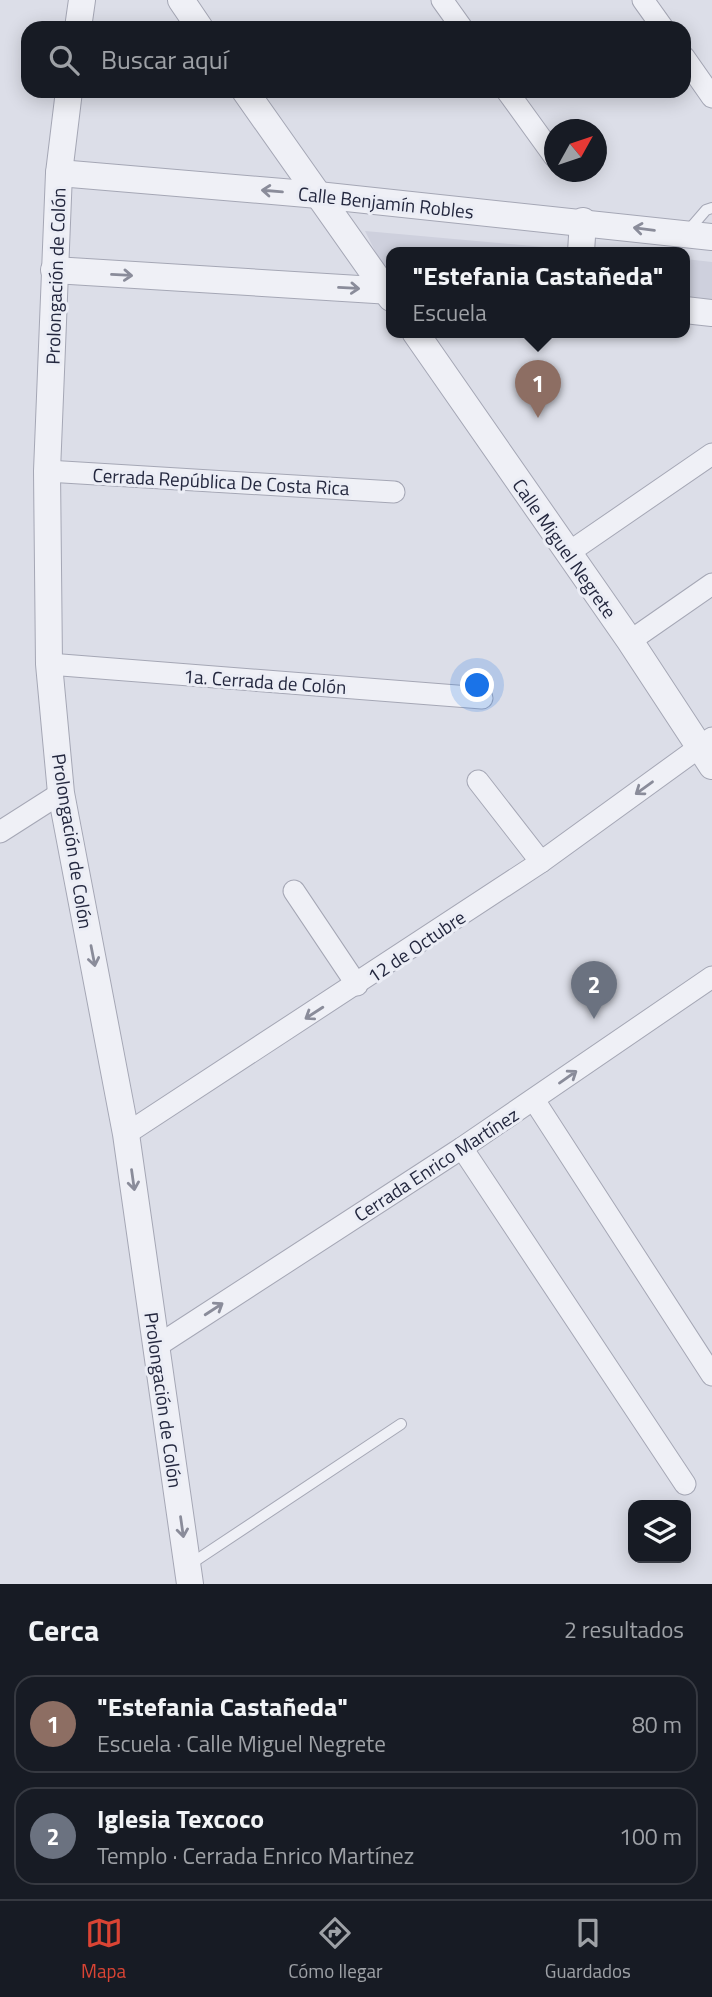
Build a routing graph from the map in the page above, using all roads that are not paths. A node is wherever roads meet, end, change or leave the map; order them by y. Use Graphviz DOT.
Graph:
graph roads {
  1 [pos="82,0"];
  2 [pos="181,0"];
  3 [pos="442,0"];
  4 [pos="643,0"];
  5 [pos="79,21"];
  6 [pos="195,21"];
  7 [pos="457,21"];
  8 [pos="658,21"];
  9 [pos="691,67"];
  10 [pos="712,97"];
  11 [pos="68,98"];
  12 [pos="250,98"];
  13 [pos="512,98"];
  14 [pos="544,141"];
  15 [pos="59,173"];
  16 [pos="318,195"];
  17 [pos="712,208"];
  18 [pos="583,221"];
  19 [pos="686,234"];
  20 [pos="712,237"];
  21 [pos="582,247"];
  22 [pos="54,270"];
  23 [pos="386,289"];
  24 [pos="386,293"];
  25 [pos="690,311"];
  26 [pos="712,313"];
  27 [pos="419,338"];
  28 [pos="712,454"];
  29 [pos="47,471"];
  30 [pos="394,492"];
  31 [pos="568,553"];
  32 [pos="712,584"];
  33 [pos="630,641"];
  34 [pos="49,664"];
  35 [pos="482,698"];
  36 [pos="708,751"];
  37 [pos="478,781"];
  38 [pos="61,793"];
  39 [pos="0,832"];
  40 [pos="541,862"];
  41 [pos="294,891"];
  42 [pos="712,977"];
  43 [pos="357,985"];
  44 [pos="534,1100"];
  45 [pos="127,1134"];
  46 [pos="462,1148"];
  47 [pos="157,1346"];
  48 [pos="712,1375"];
  49 [pos="401,1424"];
  50 [pos="685,1483"];
  51 [pos="188,1575"];
  1 -- 5 [label="street"];
  2 -- 6 [label="street"];
  3 -- 7 [label="street"];
  4 -- 8 [label="street"];
  9 -- 10 [label="street"];
  11 -- 15 [label="street, Prolongación de Colón"];
  12 -- 16 [label="street"];
  13 -- 14 [label="street"];
  16 -- 15 [label="street, Calle Benjamín Robles, one-way"];
  15 -- 22 [label="street, Prolongación de Colón"];
  16 -- 18 [label="street, Calle Benjamín Robles"];
  16 -- 23 [label="street"];
  17 -- 19 [label="lane"];
  19 -- 18 [label="street, Calle Benjamín Robles, one-way"];
  18 -- 21 [label="street"];
  19 -- 20 [label="street, Calle Benjamín Robles"];
  22 -- 24 [label="street, one-way"];
  22 -- 29 [label="street, Prolongación de Colón"];
  25 -- 26 [label="street"];
  27 -- 31 [label="street, Calle Miguel Negrete"];
  28 -- 31 [label="street"];
  29 -- 30 [label="street, Cerrada República De Costa Rica"];
  29 -- 34 [label="street, Prolongación de Colón"];
  31 -- 33 [label="street, Calle Miguel Negrete"];
  32 -- 33 [label="street"];
  33 -- 36 [label="street, Calle Miguel Negrete"];
  34 -- 35 [label="street, 1a. Cerrada de Colón"];
  34 -- 38 [label="street, Prolongación de Colón"];
  36 -- 40 [label="street, 12 de Octubre, one-way"];
  37 -- 40 [label="street"];
  38 -- 39 [label="street"];
  38 -- 45 [label="street, Prolongación de Colón, one-way"];
  40 -- 43 [label="street, 12 de Octubre"];
  41 -- 43 [label="street"];
  44 -- 42 [label="street, Cerrada Enrico Martínez, one-way"];
  43 -- 45 [label="street, 12 de Octubre, one-way"];
  44 -- 46 [label="street, Cerrada Enrico Martínez"];
  44 -- 48 [label="street"];
  45 -- 47 [label="street, Prolongación de Colón, one-way"];
  47 -- 46 [label="street, Cerrada Enrico Martínez, one-way"];
  46 -- 50 [label="street"];
  47 -- 51 [label="street, Prolongación de Colón, one-way"];
  49 -- 51 [label="lane"];
}
